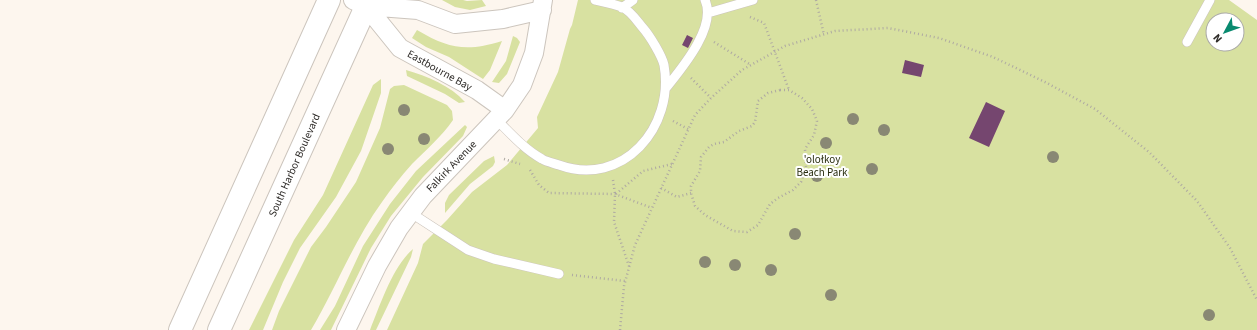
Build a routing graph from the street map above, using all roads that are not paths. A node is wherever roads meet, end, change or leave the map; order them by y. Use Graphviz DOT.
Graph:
graph roads {
  1 [pos="328,0"];
  2 [pos="595,0"];
  3 [pos="633,0"];
  4 [pos="705,0"];
  5 [pos="753,0"];
  6 [pos="1210,0"];
  7 [pos="363,2"];
  8 [pos="543,5"];
  9 [pos="622,8"];
  10 [pos="708,13"];
  11 [pos="1187,42"];
  12 [pos="666,88"];
  13 [pos="500,114"];
  14 [pos="411,213"];
  15 [pos="559,274"];
  16 [pos="180,330"];
  17 [pos="219,330"];
  18 [pos="346,330"];
  1 -- 16 [label="main road"];
  2 -- 9 [label="lane"];
  3 -- 9 [label="lane"];
  4 -- 10 [label="lane"];
  5 -- 10 [label="lane"];
  6 -- 11 [label="lane"];
  7 -- 8 [label="street"];
  7 -- 13 [label="street, Eastbourne Bay"];
  7 -- 17 [label="main road, South Harbor Boulevard"];
  8 -- 13 [label="street, Falkirk Avenue"];
  9 -- 12 [label="lane"];
  10 -- 12 [label="lane"];
  12 -- 13 [label="lane"];
  13 -- 14 [label="street, Falkirk Avenue"];
  14 -- 15 [label="lane"];
  14 -- 18 [label="street, Falkirk Avenue"];
}
